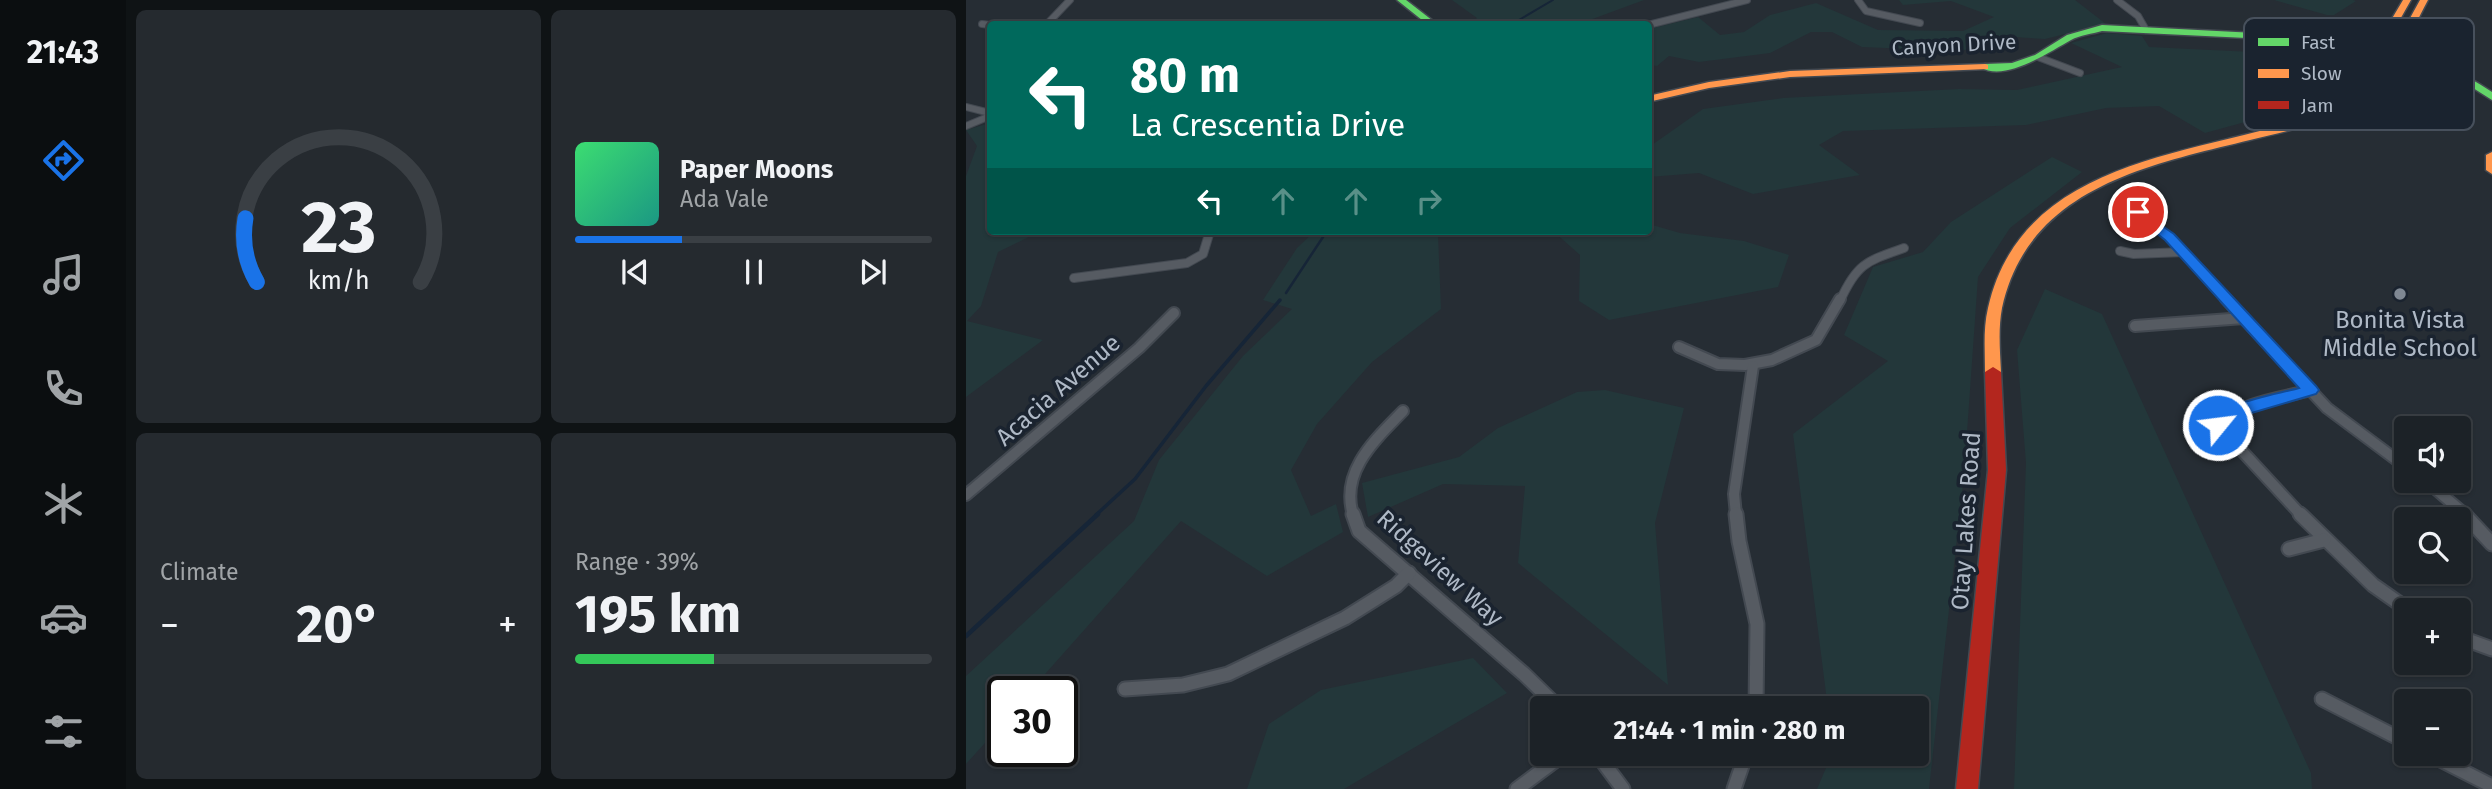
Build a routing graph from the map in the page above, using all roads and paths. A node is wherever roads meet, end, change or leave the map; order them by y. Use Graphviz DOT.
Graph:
graph roads {
  1 [pos="1070,0"];
  2 [pos="1401,0"];
  3 [pos="1747,0"];
  4 [pos="1858,0"];
  5 [pos="2117,0"];
  6 [pos="2407,0"];
  7 [pos="2424,0"];
  8 [pos="2400,18"];
  9 [pos="2411,18"];
  10 [pos="1049,21"];
  11 [pos="1428,21"];
  12 [pos="1920,23"];
  13 [pos="982,24"];
  14 [pos="1652,24"];
  15 [pos="987,25"];
  16 [pos="2146,30"];
  17 [pos="2244,35"];
  18 [pos="2038,57"];
  19 [pos="2080,73"];
  20 [pos="2474,84"];
  21 [pos="2492,97"];
  22 [pos="1652,98"];
  23 [pos="966,107"];
  24 [pos="987,114"];
  25 [pos="987,116"];
  26 [pos="966,126"];
  27 [pos="2246,130"];
  28 [pos="2492,155"];
  29 [pos="2492,170"];
  30 [pos="2138,212"];
  31 [pos="1209,235"];
  32 [pos="1904,248"];
  33 [pos="2120,251"];
  34 [pos="2184,252"];
  35 [pos="1074,278"];
  36 [pos="1174,313"];
  37 [pos="2244,318"];
  38 [pos="2135,327"];
  39 [pos="1679,346"];
  40 [pos="1753,366"];
  41 [pos="2311,390"];
  42 [pos="1402,411"];
  43 [pos="2394,458"];
  44 [pos="2440,493"];
  45 [pos="966,495"];
  46 [pos="2324,540"];
  47 [pos="2492,544"];
  48 [pos="2289,549"];
  49 [pos="1409,573"];
  50 [pos="2394,600"];
  51 [pos="2471,641"];
  52 [pos="2492,649"];
  53 [pos="1125,688"];
  54 [pos="1546,696"];
  55 [pos="1756,696"];
  56 [pos="2322,699"];
  57 [pos="2394,737"];
  58 [pos="1548,766"];
  59 [pos="1606,766"];
  60 [pos="1742,766"];
  61 [pos="2453,766"];
  62 [pos="2492,786"];
  63 [pos="1517,789"];
  64 [pos="1623,789"];
  65 [pos="1734,789"];
  66 [pos="1967,789"];
  1 -- 10 [label="street"];
  2 -- 11 [label="main road"];
  3 -- 14 [label="street"];
  4 -- 12 [label="street"];
  5 -- 16 [label="street"];
  6 -- 8 [label="main road, Otay Lakes Road"];
  7 -- 9 [label="main road, Otay Lakes Road"];
  13 -- 15 [label="street"];
  16 -- 17 [label="main road, Canyon Drive"];
  16 -- 18 [label="main road, Canyon Drive"];
  18 -- 19 [label="street"];
  18 -- 22 [label="main road, Canyon Drive"];
  20 -- 21 [label="main road, Canyon Drive"];
  23 -- 24 [label="street"];
  25 -- 26 [label="street"];
  27 -- 66 [label="main road, Otay Lakes Road"];
  28 -- 29 [label="main road"];
  30 -- 34 [label="street"];
  31 -- 35 [label="street"];
  32 -- 40 [label="street"];
  33 -- 34 [label="street"];
  34 -- 37 [label="street"];
  36 -- 45 [label="street, Acacia Avenue"];
  37 -- 38 [label="street"];
  37 -- 41 [label="street"];
  39 -- 40 [label="street"];
  40 -- 55 [label="street"];
  41 -- 43 [label="street"];
  41 -- 46 [label="street"];
  42 -- 49 [label="street, Ridgeview Way"];
  44 -- 47 [label="street"];
  46 -- 48 [label="street"];
  46 -- 50 [label="street"];
  49 -- 53 [label="street"];
  49 -- 54 [label="street, Ridgeview Way"];
  51 -- 52 [label="street"];
  56 -- 57 [label="street"];
  58 -- 63 [label="street"];
  59 -- 64 [label="street"];
  60 -- 65 [label="street"];
  61 -- 62 [label="street"];
}
